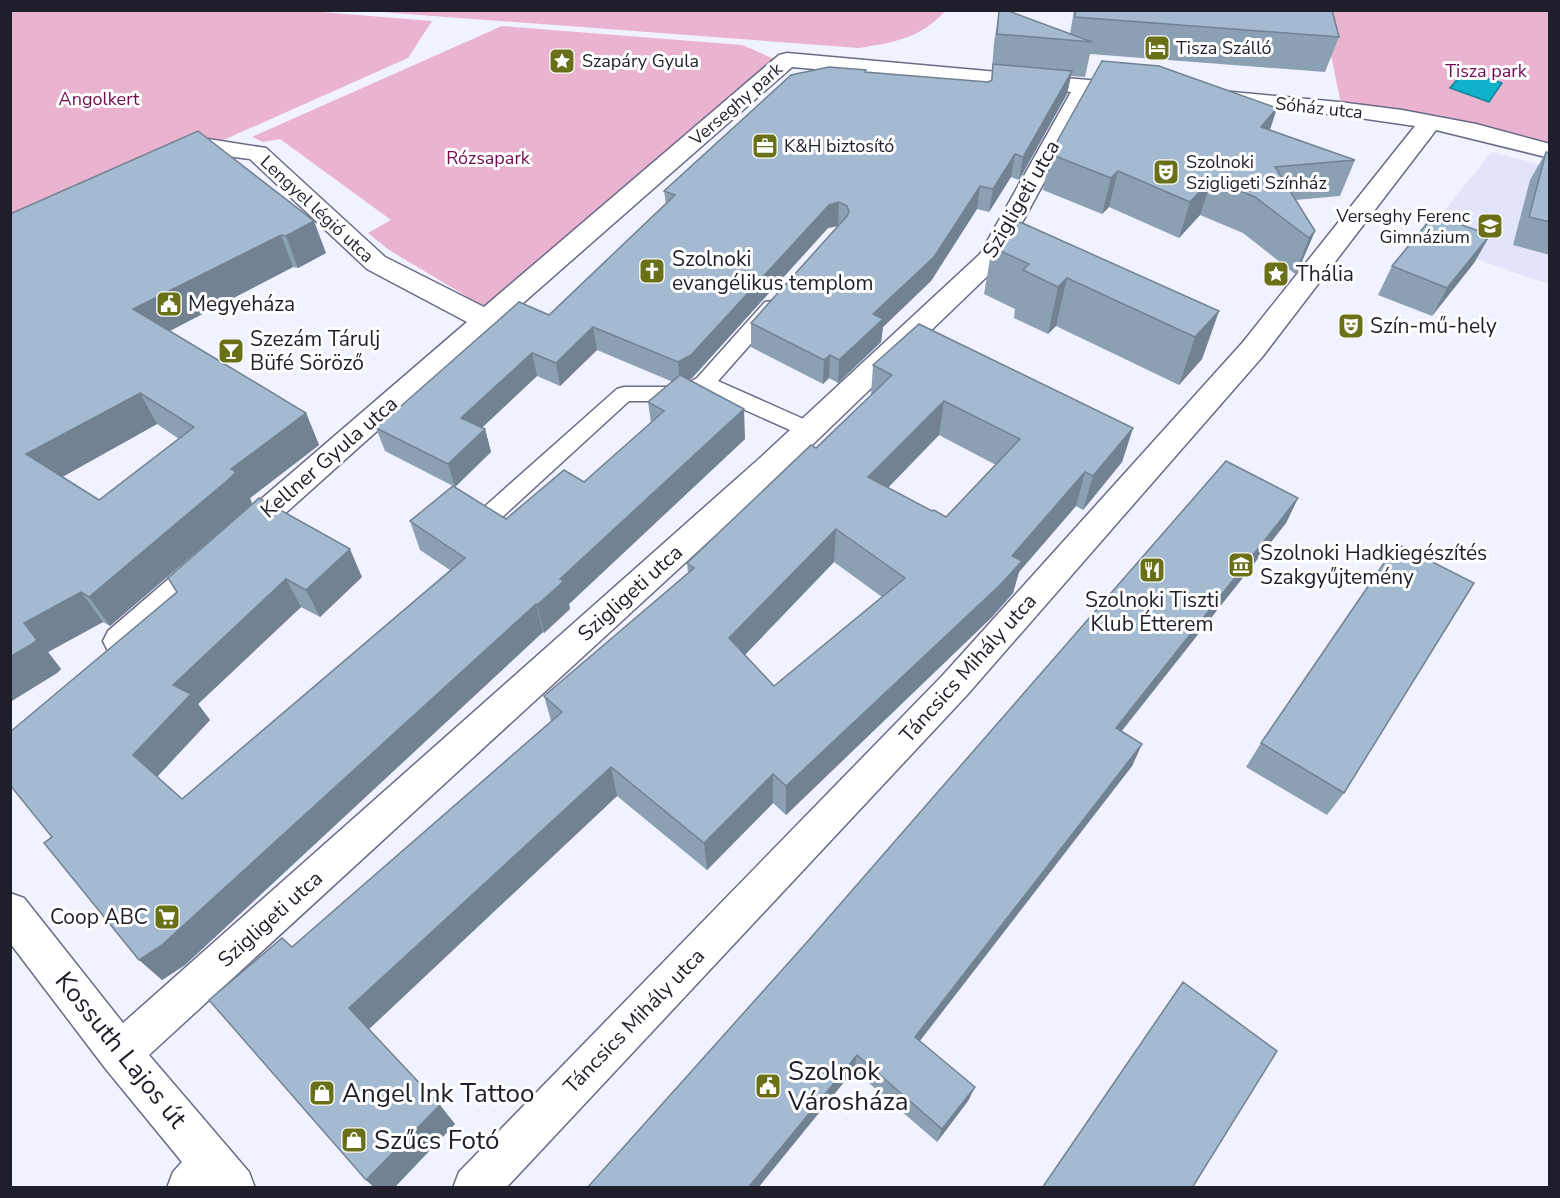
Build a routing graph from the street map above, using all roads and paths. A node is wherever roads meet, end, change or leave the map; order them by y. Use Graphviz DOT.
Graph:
graph roads {
  1 [pos="1085,87"];
  2 [pos="1156,93"];
  3 [pos="1192,96"];
  4 [pos="1431,122"];
  5 [pos="1550,151"];
  6 [pos="156,170"];
  7 [pos="782,296"];
  8 [pos="486,320"];
  9 [pos="704,383"];
  10 [pos="809,430"];
  11 [pos="491,514"];
  12 [pos="100,659"];
  13 [pos="10,911"];
  14 [pos="120,1053"];
  15 [pos="211,1179"];
  16 [pos="475,1188"];
  1 -- 2 [label="street"];
  1 -- 8 [label="street, Verseghy park"];
  1 -- 10 [label="street, Szigligeti utca"];
  3 -- 4 [label="street, Sóház utca"];
  4 -- 5 [label="street, Sóház utca"];
  4 -- 16 [label="street, Táncsics Mihály utca"];
  6 -- 8 [label="street, Lengyel légió utca"];
  7 -- 9 [label="lane"];
  8 -- 12 [label="street, Kellner Gyula utca"];
  9 -- 10 [label="lane"];
  9 -- 11 [label="lane"];
  10 -- 14 [label="street, Szigligeti utca"];
  13 -- 14 [label="street, Kossuth Lajos út"];
  14 -- 15 [label="street, Kossuth Lajos út"];
}
